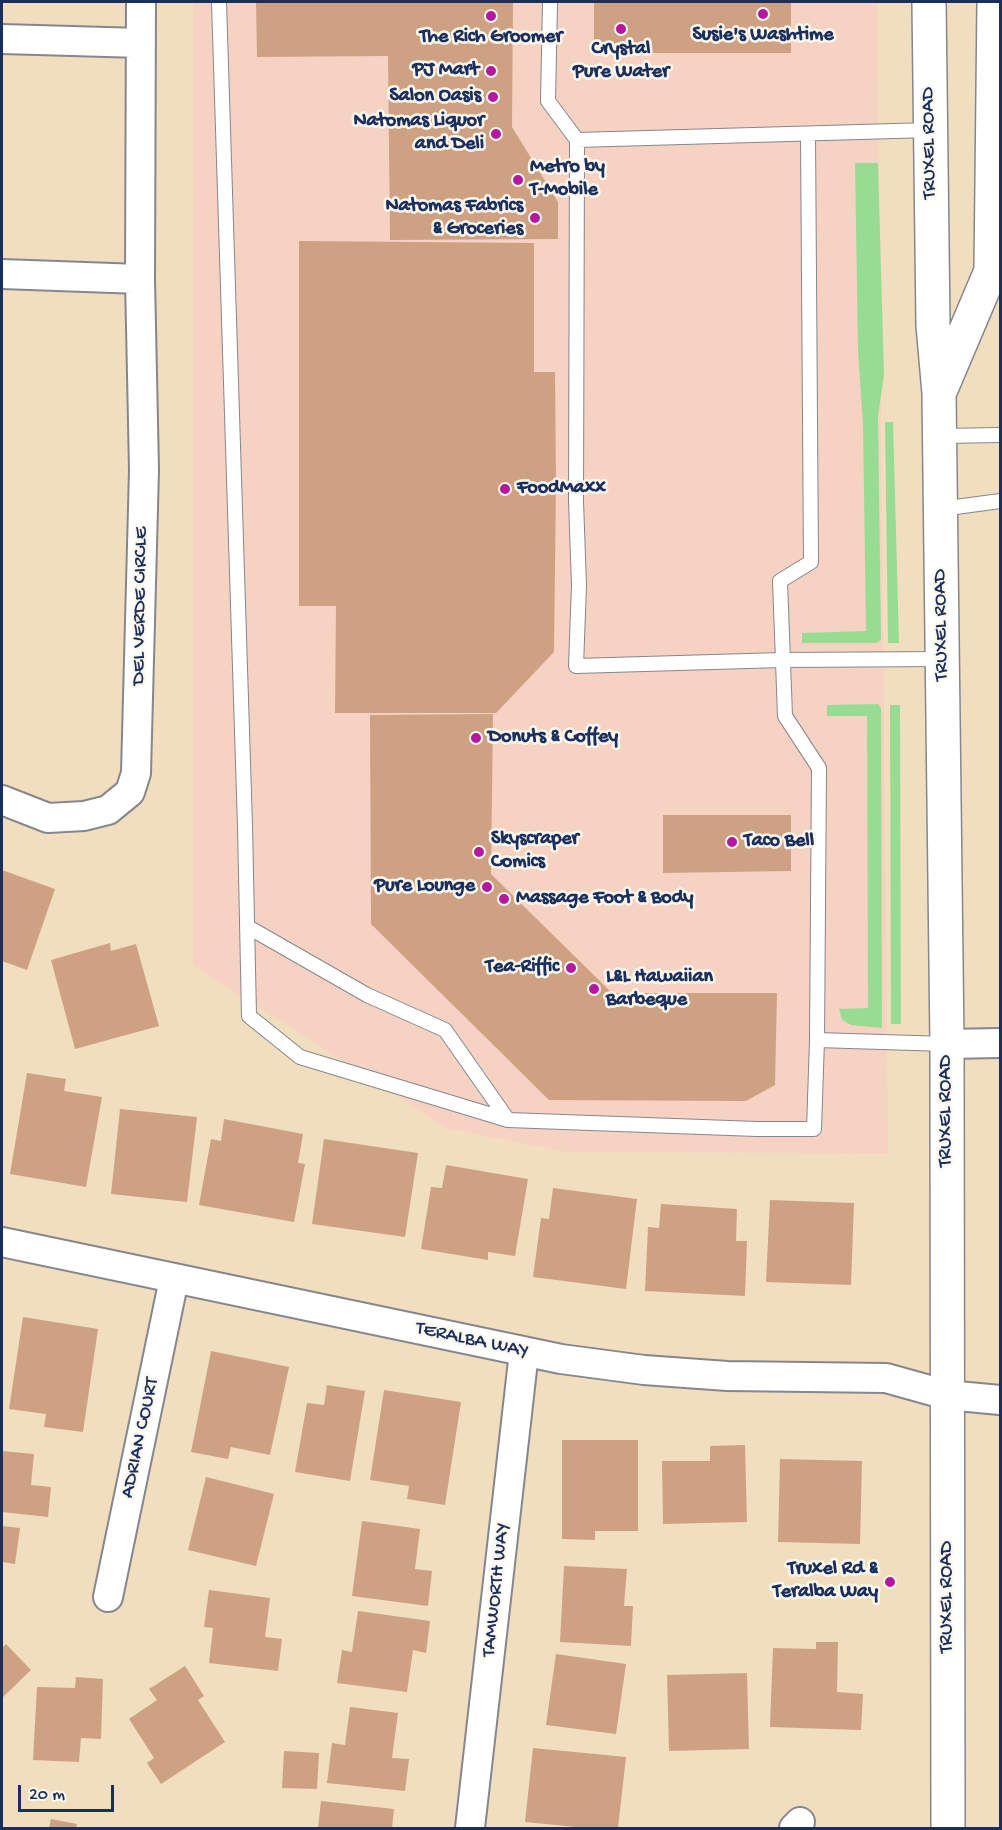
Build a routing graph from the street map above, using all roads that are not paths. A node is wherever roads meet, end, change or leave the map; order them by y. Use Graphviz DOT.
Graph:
graph roads {
  1 [pos="141,2"];
  2 [pos="219,2"];
  3 [pos="550,2"];
  4 [pos="929,2"];
  5 [pos="994,2"];
  6 [pos="2,39"];
  7 [pos="141,43"];
  8 [pos="930,130"];
  9 [pos="808,134"];
  10 [pos="577,140"];
  11 [pos="2,274"];
  12 [pos="140,279"];
  13 [pos="939,393"];
  14 [pos="1000,435"];
  15 [pos="940,436"];
  16 [pos="1000,501"];
  17 [pos="941,509"];
  18 [pos="943,659"];
  19 [pos="782,660"];
  20 [pos="2,800"];
  21 [pos="248,927"];
  22 [pos="817,1040"];
  23 [pos="1000,1043"];
  24 [pos="947,1044"];
  25 [pos="508,1120"];
  26 [pos="2,1242"];
  27 [pos="174,1279"];
  28 [pos="524,1352"];
  29 [pos="947,1395"];
  30 [pos="1000,1400"];
  31 [pos="108,1597"];
  32 [pos="470,1828"];
  33 [pos="948,1828"];
  1 -- 7 [label="street, DEL VERDE CIRCLE"];
  2 -- 21 [label="lane"];
  3 -- 10 [label="lane"];
  4 -- 8 [label="main road, TRUXEL ROAD"];
  5 -- 13 [label="main road, TRUXEL ROAD"];
  6 -- 7 [label="street"];
  7 -- 12 [label="street, DEL VERDE CIRCLE"];
  8 -- 9 [label="lane"];
  8 -- 13 [label="main road, TRUXEL ROAD"];
  9 -- 10 [label="lane"];
  9 -- 19 [label="lane"];
  10 -- 19 [label="lane"];
  11 -- 12 [label="street"];
  12 -- 20 [label="street, DEL VERDE CIRCLE"];
  13 -- 15 [label="main road, TRUXEL ROAD"];
  14 -- 15 [label="lane"];
  15 -- 17 [label="main road, TRUXEL ROAD"];
  16 -- 17 [label="lane"];
  17 -- 18 [label="main road, TRUXEL ROAD"];
  18 -- 19 [label="lane"];
  18 -- 24 [label="main road, TRUXEL ROAD"];
  19 -- 22 [label="lane"];
  21 -- 25 [label="lane"];
  21 -- 25 [label="lane"];
  22 -- 24 [label="lane"];
  22 -- 25 [label="lane"];
  23 -- 24 [label="street"];
  24 -- 29 [label="main road, TRUXEL ROAD"];
  26 -- 27 [label="street, TERALBA WAY"];
  27 -- 28 [label="street, TERALBA WAY"];
  27 -- 31 [label="street, ADRIAN COURT"];
  28 -- 29 [label="street, TERALBA WAY"];
  28 -- 32 [label="street, TAMWORTH WAY"];
  29 -- 30 [label="street, TERALBA WAY"];
  29 -- 33 [label="main road, TRUXEL ROAD"];
}
